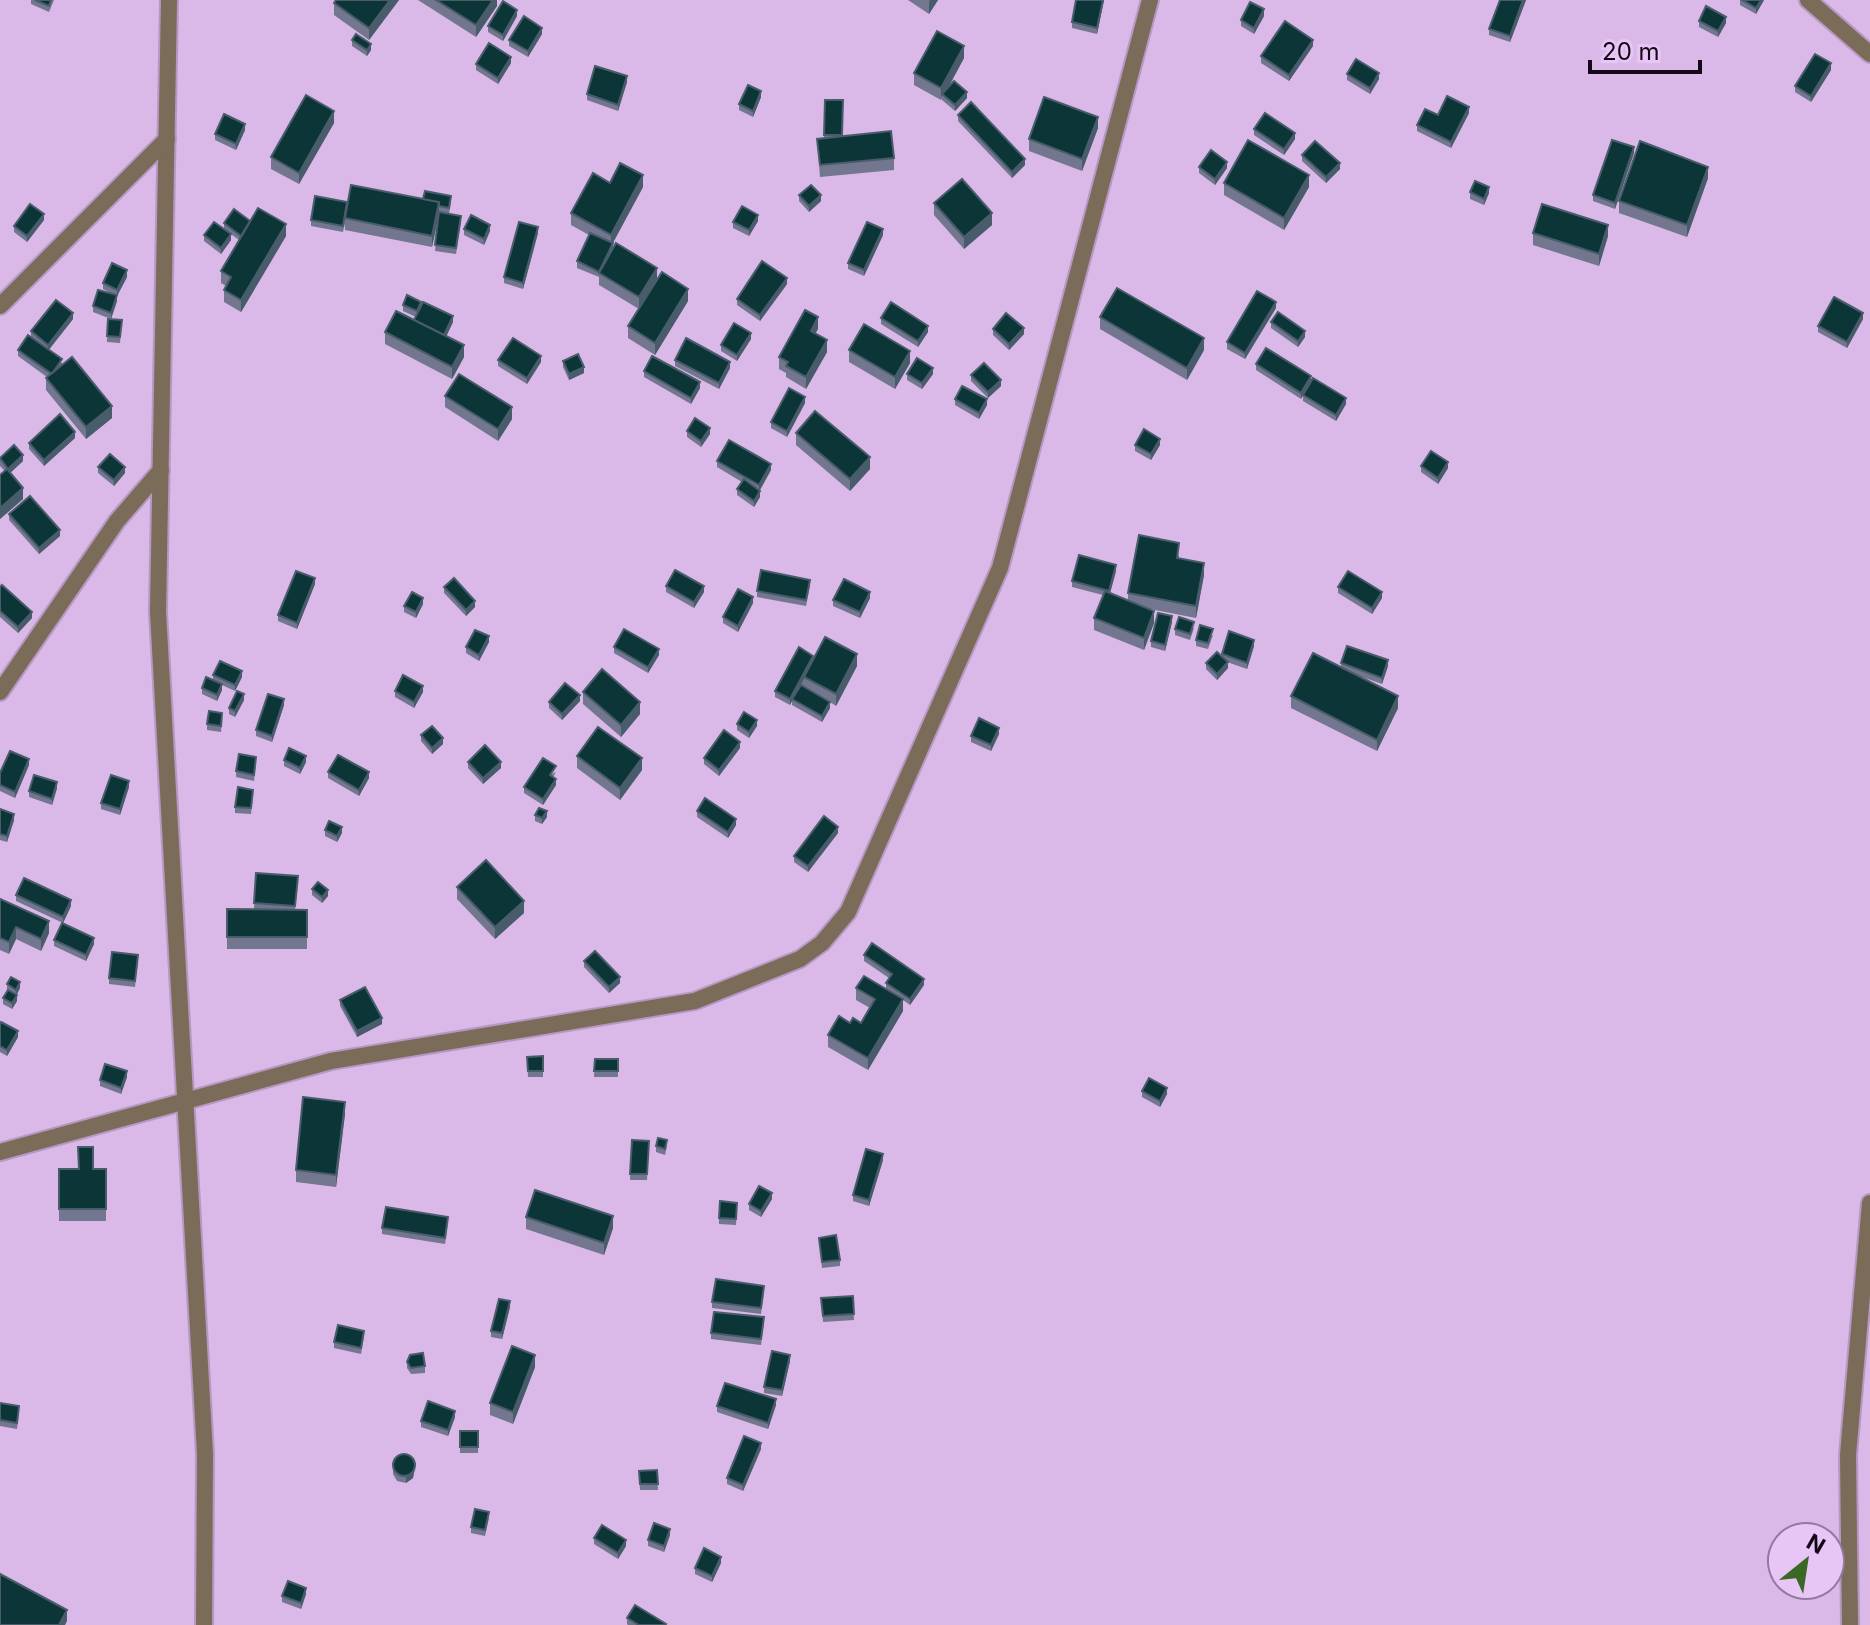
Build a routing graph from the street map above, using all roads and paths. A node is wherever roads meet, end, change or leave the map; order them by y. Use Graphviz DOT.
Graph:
graph roads {
  1 [pos="169,0"];
  2 [pos="1150,0"];
  3 [pos="1808,0"];
  4 [pos="1870,54"];
  5 [pos="167,139"];
  6 [pos="0,306"];
  7 [pos="161,470"];
  8 [pos="0,692"];
  9 [pos="186,1101"];
  10 [pos="0,1152"];
  11 [pos="1870,1203"];
  12 [pos="204,1625"];
  13 [pos="1850,1625"];
  1 -- 5 [label="street"];
  2 -- 9 [label="street"];
  3 -- 4 [label="street"];
  5 -- 6 [label="street"];
  5 -- 7 [label="street"];
  7 -- 8 [label="street"];
  7 -- 9 [label="street"];
  9 -- 10 [label="street"];
  9 -- 12 [label="street"];
  11 -- 13 [label="street"];
}
